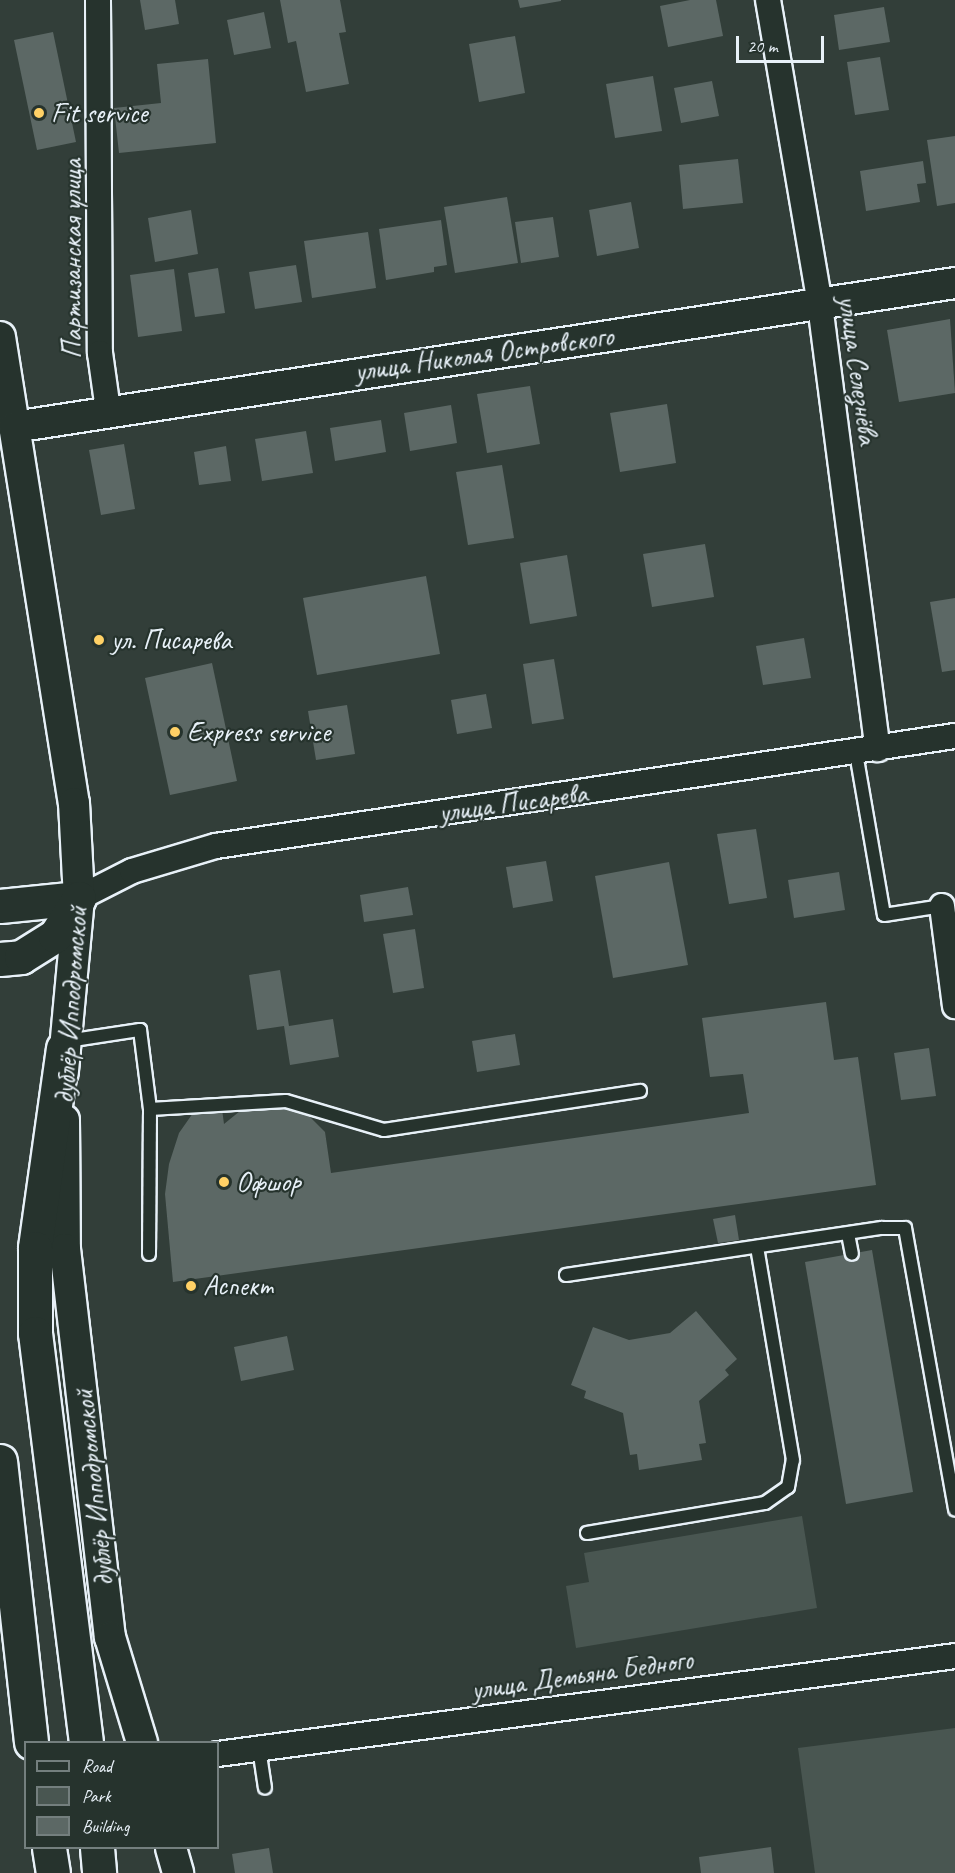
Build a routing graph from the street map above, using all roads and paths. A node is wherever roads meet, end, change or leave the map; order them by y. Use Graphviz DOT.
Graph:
graph roads {
  1 [pos="98,0"];
  2 [pos="768,0"];
  3 [pos="955,283"];
  4 [pos="820,305"];
  5 [pos="0,337"];
  6 [pos="108,410"];
  7 [pos="14,427"];
  8 [pos="955,736"];
  9 [pos="867,751"];
  10 [pos="79,898"];
  11 [pos="0,906"];
  12 [pos="942,906"];
  13 [pos="0,959"];
  14 [pos="955,1006"];
  15 [pos="65,1044"];
  16 [pos="640,1091"];
  17 [pos="150,1109"];
  18 [pos="848,1234"];
  19 [pos="757,1247"];
  20 [pos="149,1254"];
  21 [pos="852,1254"];
  22 [pos="566,1275"];
  23 [pos="0,1461"];
  24 [pos="955,1510"];
  25 [pos="587,1533"];
  26 [pos="955,1656"];
  27 [pos="31,1741"];
  28 [pos="86,1741"];
  29 [pos="141,1741"];
  30 [pos="259,1748"];
  31 [pos="219,1754"];
  32 [pos="265,1788"];
  33 [pos="49,1849"];
  34 [pos="97,1849"];
  35 [pos="171,1849"];
  36 [pos="53,1873"];
  37 [pos="99,1873"];
  38 [pos="178,1873"];
  1 -- 6 [label="street, Партизанская улица"];
  2 -- 4 [label="street, улица Селезнёва"];
  3 -- 4 [label="street, улица Николая Островского"];
  4 -- 6 [label="street, улица Николая Островского"];
  4 -- 9 [label="street, улица Селезнёва"];
  5 -- 7 [label="street, дублёр Ипподромской"];
  6 -- 7 [label="street, улица Николая Островского"];
  7 -- 10 [label="street, дублёр Ипподромской"];
  8 -- 9 [label="street, улица Писарева"];
  9 -- 10 [label="street, улица Писарева"];
  9 -- 12 [label="lane"];
  10 -- 11 [label="main road, улица Писарева"];
  10 -- 13 [label="main road"];
  10 -- 15 [label="street, дублёр Ипподромской"];
  12 -- 14 [label="street"];
  15 -- 17 [label="lane"];
  15 -- 28 [label="main road"];
  15 -- 29 [label="street, дублёр Ипподромской"];
  16 -- 17 [label="lane"];
  17 -- 20 [label="lane"];
  18 -- 19 [label="lane"];
  18 -- 21 [label="lane"];
  18 -- 24 [label="lane"];
  19 -- 22 [label="lane"];
  19 -- 25 [label="lane"];
  23 -- 27 [label="main road"];
  26 -- 30 [label="street, улица Демьяна Бедного"];
  30 -- 31 [label="street, улица Демьяна Бедного"];
  30 -- 32 [label="lane"];
  33 -- 36 [label="main road"];
  34 -- 37 [label="main road"];
  35 -- 38 [label="street"];
}
